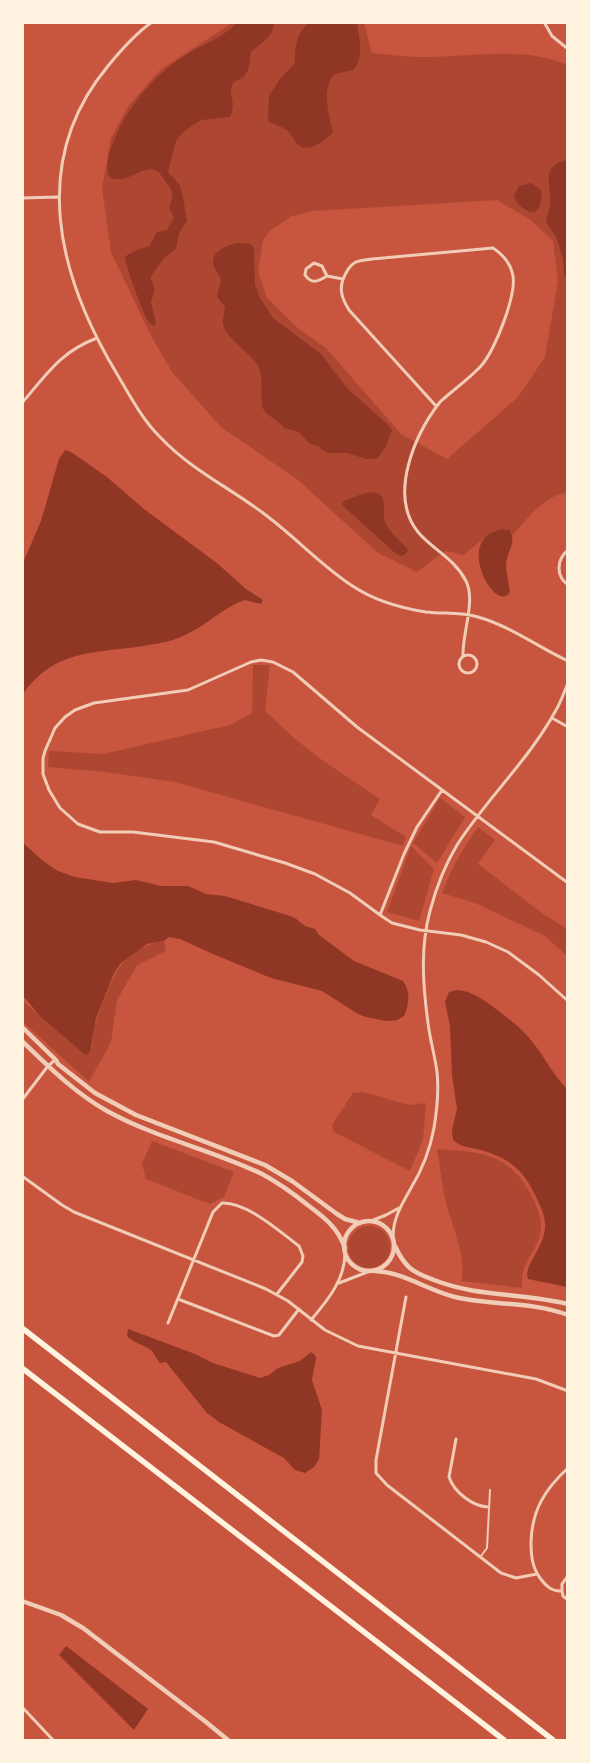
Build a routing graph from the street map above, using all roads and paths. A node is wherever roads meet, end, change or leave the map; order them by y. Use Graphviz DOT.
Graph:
graph roads {
  1 [pos="544,22"];
  2 [pos="150,23"];
  3 [pos="568,49"];
  4 [pos="58,197"];
  5 [pos="22,198"];
  6 [pos="327,276"];
  7 [pos="343,279"];
  8 [pos="97,338"];
  9 [pos="22,403"];
  10 [pos="436,406"];
  11 [pos="568,550"];
  12 [pos="568,585"];
  13 [pos="468,614"];
  14 [pos="463,656"];
  15 [pos="568,661"];
  16 [pos="568,683"];
  17 [pos="552,718"];
  18 [pos="568,727"];
  19 [pos="442,790"];
  20 [pos="477,816"];
  21 [pos="568,883"];
  22 [pos="380,916"];
  23 [pos="426,930"];
  24 [pos="568,1001"];
  25 [pos="22,1027"];
  26 [pos="22,1041"];
  27 [pos="56,1060"];
  28 [pos="48,1066"];
  29 [pos="22,1100"];
  30 [pos="22,1176"];
  31 [pos="399,1208"];
  32 [pos="371,1221"];
  33 [pos="360,1223"];
  34 [pos="393,1237"];
  35 [pos="394,1246"];
  36 [pos="345,1250"];
  37 [pos="193,1259"];
  38 [pos="373,1271"];
  39 [pos="338,1283"];
  40 [pos="277,1294"];
  41 [pos="406,1297"];
  42 [pos="178,1299"];
  43 [pos="568,1304"];
  44 [pos="299,1309"];
  45 [pos="568,1315"];
  46 [pos="311,1320"];
  47 [pos="168,1323"];
  48 [pos="22,1328"];
  49 [pos="396,1353"];
  50 [pos="22,1368"];
  51 [pos="568,1391"];
  52 [pos="456,1439"];
  53 [pos="568,1468"];
  54 [pos="490,1490"];
  55 [pos="488,1507"];
  56 [pos="480,1557"];
  57 [pos="537,1574"];
  58 [pos="568,1576"];
  59 [pos="562,1591"];
  60 [pos="568,1600"];
  61 [pos="22,1601"];
  62 [pos="22,1707"];
  63 [pos="53,1740"];
  64 [pos="228,1740"];
  65 [pos="504,1740"];
  66 [pos="553,1740"];
  1 -- 3 [label="street"];
  2 -- 4 [label="street"];
  4 -- 5 [label="street"];
  4 -- 8 [label="street"];
  6 -- 6 [label="street"];
  6 -- 7 [label="street"];
  7 -- 10 [label="street"];
  7 -- 10 [label="street"];
  8 -- 9 [label="street"];
  8 -- 13 [label="street"];
  10 -- 13 [label="street"];
  11 -- 12 [label="street"];
  13 -- 14 [label="street"];
  13 -- 15 [label="street"];
  14 -- 14 [label="street"];
  16 -- 17 [label="street"];
  17 -- 18 [label="street"];
  17 -- 20 [label="street"];
  19 -- 20 [label="street"];
  19 -- 22 [label="street"];
  19 -- 22 [label="street"];
  20 -- 21 [label="street"];
  20 -- 23 [label="street"];
  22 -- 23 [label="street"];
  23 -- 24 [label="street"];
  23 -- 31 [label="street"];
  25 -- 27 [label="street"];
  26 -- 28 [label="street"];
  27 -- 28 [label="street"];
  27 -- 33 [label="street"];
  28 -- 29 [label="street"];
  28 -- 36 [label="street"];
  30 -- 37 [label="street"];
  31 -- 32 [label="street"];
  31 -- 34 [label="street"];
  32 -- 33 [label="street"];
  32 -- 34 [label="street"];
  33 -- 36 [label="street"];
  34 -- 35 [label="street"];
  35 -- 38 [label="street"];
  35 -- 43 [label="street"];
  36 -- 38 [label="street"];
  36 -- 39 [label="street"];
  37 -- 40 [label="street"];
  37 -- 40 [label="street"];
  37 -- 42 [label="street"];
  38 -- 39 [label="street"];
  38 -- 45 [label="street"];
  39 -- 46 [label="street"];
  40 -- 44 [label="street"];
  41 -- 49 [label="street"];
  42 -- 44 [label="street"];
  42 -- 47 [label="street"];
  44 -- 46 [label="street"];
  46 -- 49 [label="street"];
  48 -- 66 [label="highway"];
  49 -- 51 [label="street"];
  49 -- 56 [label="street"];
  50 -- 65 [label="highway"];
  52 -- 55 [label="street"];
  53 -- 57 [label="street"];
  54 -- 55 [label="lane"];
  55 -- 56 [label="lane"];
  56 -- 57 [label="street"];
  57 -- 59 [label="street"];
  58 -- 59 [label="street"];
  59 -- 60 [label="street"];
  61 -- 64 [label="street"];
  62 -- 63 [label="street"];
}
